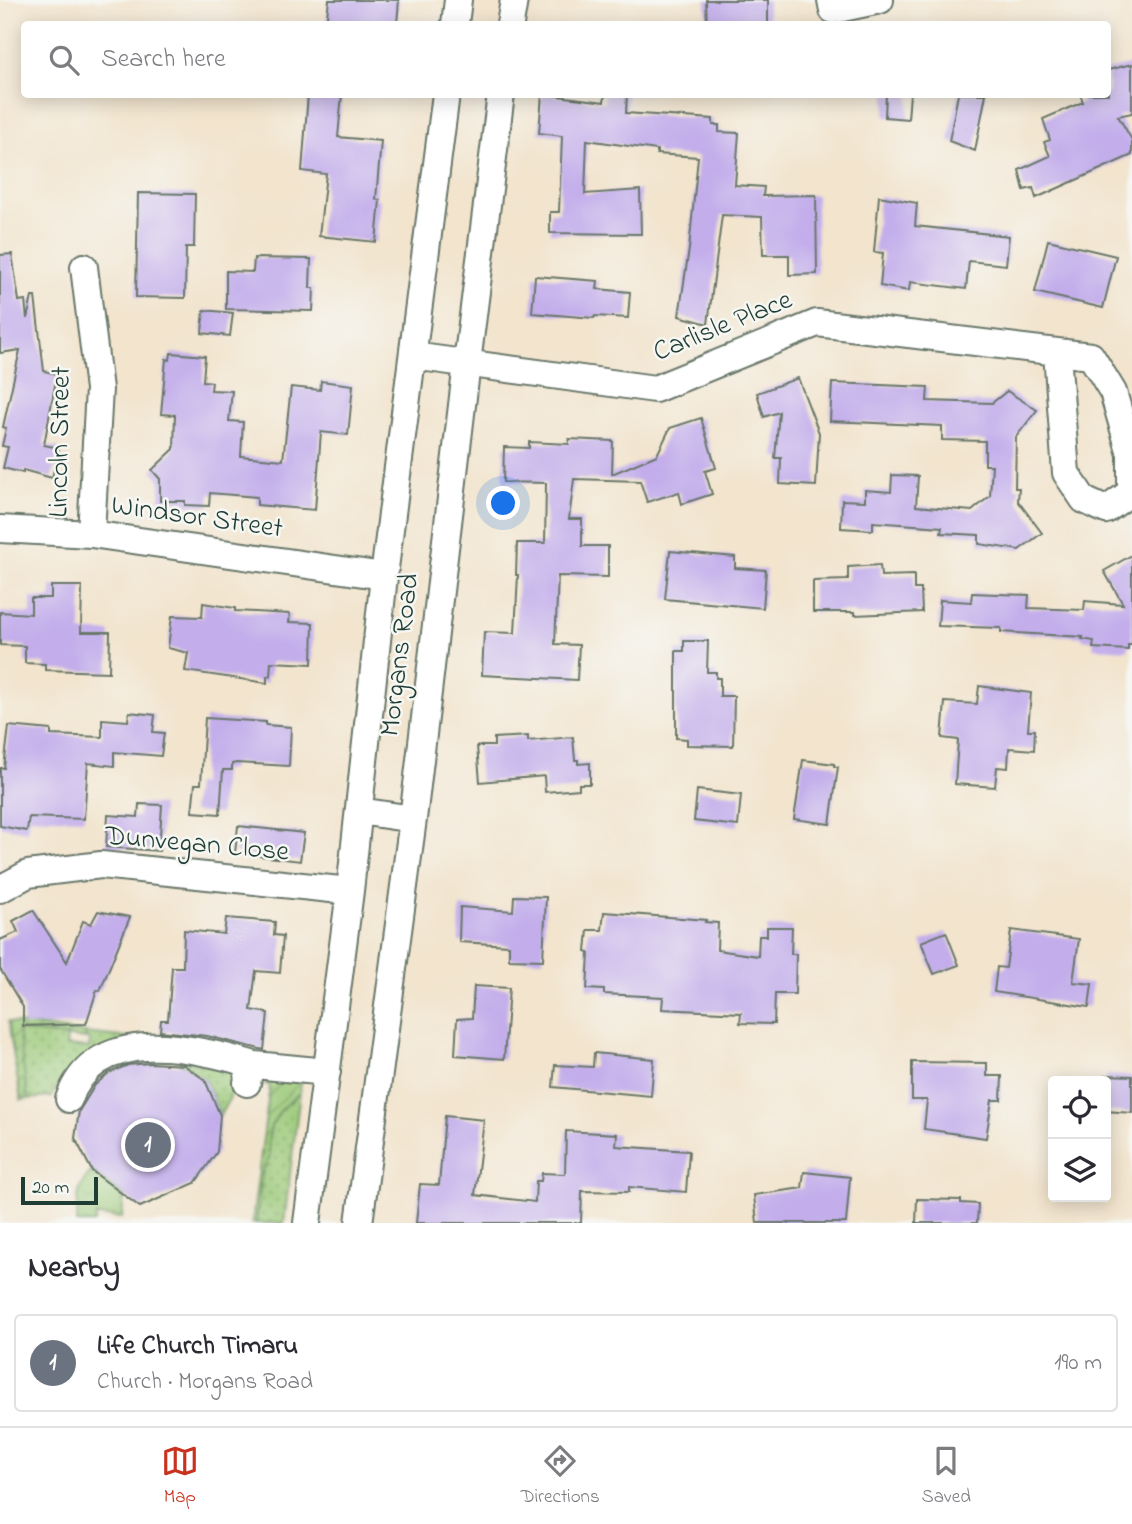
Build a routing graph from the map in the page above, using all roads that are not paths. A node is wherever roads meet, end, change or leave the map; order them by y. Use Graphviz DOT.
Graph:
graph roads {
  1 [pos="458,0"];
  2 [pos="514,0"];
  3 [pos="880,0"];
  4 [pos="832,5"];
  5 [pos="454,21"];
  6 [pos="510,21"];
  7 [pos="445,98"];
  8 [pos="501,98"];
  9 [pos="84,267"];
  10 [pos="1057,353"];
  11 [pos="413,356"];
  12 [pos="467,363"];
  13 [pos="0,529"];
  14 [pos="91,534"];
  15 [pos="384,576"];
  16 [pos="359,811"];
  17 [pos="413,819"];
  18 [pos="0,889"];
  19 [pos="350,891"];
  20 [pos="327,1072"];
  21 [pos="69,1099"];
  22 [pos="307,1223"];
  23 [pos="359,1223"];
  1 -- 5 [label="street"];
  2 -- 6 [label="street"];
  3 -- 4 [label="street"];
  7 -- 11 [label="street, Morgans Road"];
  8 -- 12 [label="street, Morgans Road"];
  9 -- 14 [label="street, Lincoln Street"];
  10 -- 10 [label="street, Carlisle Place"];
  10 -- 12 [label="street, Carlisle Place"];
  11 -- 12 [label="street, Carlisle Place"];
  11 -- 15 [label="street, Morgans Road"];
  12 -- 17 [label="street, Morgans Road"];
  13 -- 14 [label="street, Windsor Street"];
  14 -- 15 [label="street, Windsor Street"];
  15 -- 16 [label="street, Morgans Road"];
  16 -- 17 [label="street"];
  16 -- 19 [label="street, Morgans Road"];
  17 -- 23 [label="street, Morgans Road"];
  18 -- 19 [label="street, Dunvegan Close"];
  19 -- 20 [label="street, Morgans Road"];
  20 -- 21 [label="street"];
  20 -- 22 [label="street, Morgans Road"];
}
